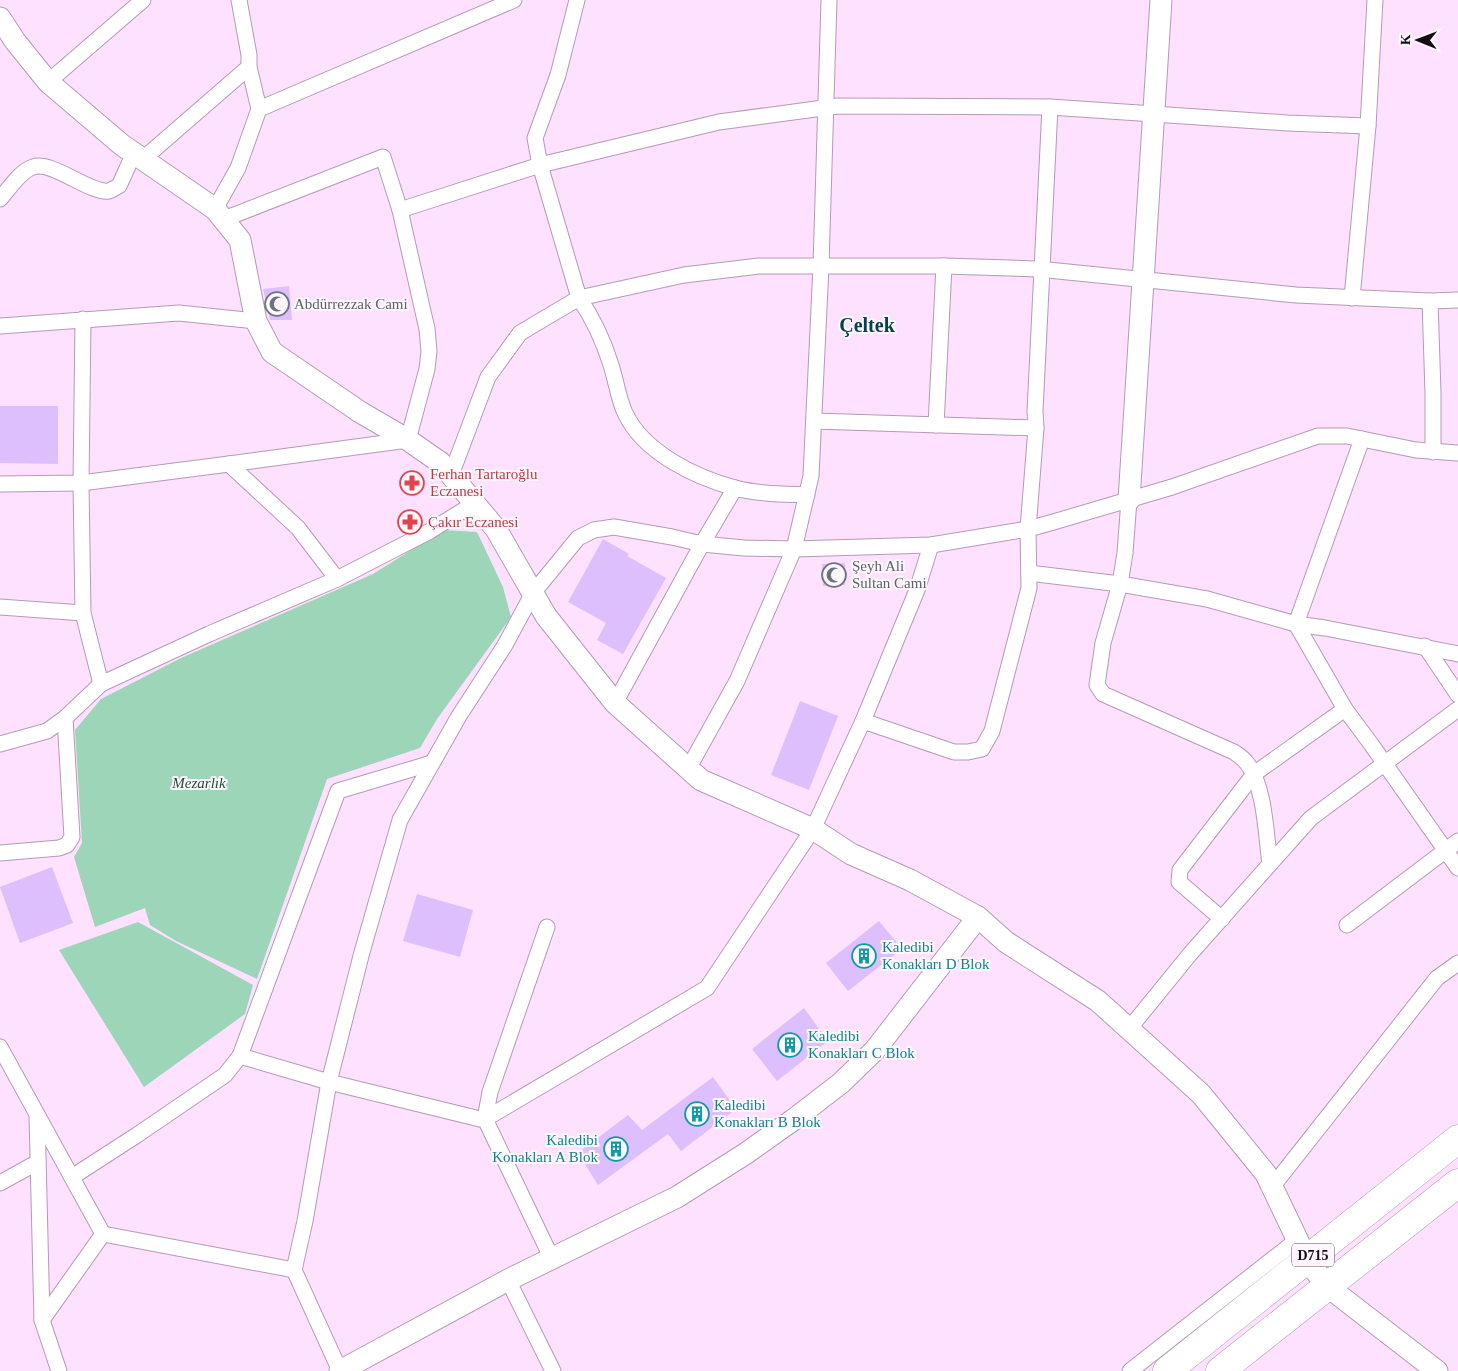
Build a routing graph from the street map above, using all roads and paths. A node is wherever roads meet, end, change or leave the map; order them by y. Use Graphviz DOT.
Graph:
graph roads {
  1 [pos="143,0"];
  2 [pos="239,0"];
  3 [pos="514,0"];
  4 [pos="576,0"];
  5 [pos="829,0"];
  6 [pos="1161,0"];
  7 [pos="1375,0"];
  8 [pos="0,18"];
  9 [pos="249,67"];
  10 [pos="48,82"];
  11 [pos="1050,107"];
  12 [pos="826,108"];
  13 [pos="259,109"];
  14 [pos="1154,113"];
  15 [pos="1368,126"];
  16 [pos="139,156"];
  17 [pos="540,166"];
  18 [pos="0,199"];
  19 [pos="400,210"];
  20 [pos="219,214"];
  21 [pos="821,266"];
  22 [pos="944,266"];
  23 [pos="1042,270"];
  24 [pos="1144,280"];
  25 [pos="579,298"];
  26 [pos="1352,298"];
  27 [pos="1458,300"];
  28 [pos="1430,301"];
  29 [pos="83,320"];
  30 [pos="256,321"];
  31 [pos="0,326"];
  32 [pos="814,421"];
  33 [pos="936,425"];
  34 [pos="1036,428"];
  35 [pos="1362,439"];
  36 [pos="408,440"];
  37 [pos="1433,452"];
  38 [pos="1458,453"];
  39 [pos="229,464"];
  40 [pos="451,475"];
  41 [pos="81,483"];
  42 [pos="0,484"];
  43 [pos="736,488"];
  44 [pos="807,495"];
  45 [pos="1129,500"];
  46 [pos="474,503"];
  47 [pos="1028,529"];
  48 [pos="702,544"];
  49 [pos="931,545"];
  50 [pos="794,549"];
  51 [pos="1029,573"];
  52 [pos="337,579"];
  53 [pos="1120,584"];
  54 [pos="533,593"];
  55 [pos="0,607"];
  56 [pos="83,613"];
  57 [pos="1296,624"];
  58 [pos="1425,646"];
  59 [pos="1458,654"];
  60 [pos="101,684"];
  61 [pos="1458,695"];
  62 [pos="615,702"];
  63 [pos="1345,709"];
  64 [pos="1458,709"];
  65 [pos="65,718"];
  66 [pos="862,721"];
  67 [pos="0,744"];
  68 [pos="432,763"];
  69 [pos="1385,763"];
  70 [pos="688,769"];
  71 [pos="1254,774"];
  72 [pos="814,830"];
  73 [pos="1458,841"];
  74 [pos="1445,850"];
  75 [pos="0,853"];
  76 [pos="1270,864"];
  77 [pos="1458,868"];
  78 [pos="978,917"];
  79 [pos="1222,919"];
  80 [pos="1347,925"];
  81 [pos="547,927"];
  82 [pos="1458,963"];
  83 [pos="1129,1029"];
  84 [pos="0,1047"];
  85 [pos="240,1056"];
  86 [pos="328,1082"];
  87 [pos="37,1112"];
  88 [pos="485,1119"];
  89 [pos="1458,1139"];
  90 [pos="38,1162"];
  91 [pos="72,1177"];
  92 [pos="0,1182"];
  93 [pos="1458,1183"];
  94 [pos="1272,1188"];
  95 [pos="102,1234"];
  96 [pos="1302,1250"];
  97 [pos="552,1259"];
  98 [pos="294,1270"];
  99 [pos="508,1280"];
  100 [pos="1327,1286"];
  101 [pos="42,1320"];
  102 [pos="59,1371"];
  103 [pos="340,1371"];
  104 [pos="553,1371"];
  105 [pos="1130,1371"];
  106 [pos="1167,1371"];
  107 [pos="1220,1371"];
  108 [pos="1437,1371"];
  1 -- 10 [label="street"];
  2 -- 9 [label="street"];
  3 -- 13 [label="street"];
  4 -- 17 [label="street"];
  5 -- 12 [label="street"];
  6 -- 14 [label="street"];
  7 -- 15 [label="street"];
  8 -- 10 [label="street"];
  9 -- 13 [label="street"];
  9 -- 16 [label="street"];
  10 -- 16 [label="street"];
  11 -- 12 [label="street"];
  11 -- 14 [label="street"];
  11 -- 23 [label="street"];
  12 -- 17 [label="street"];
  12 -- 21 [label="street"];
  13 -- 20 [label="street"];
  14 -- 15 [label="street"];
  14 -- 24 [label="street"];
  15 -- 26 [label="street"];
  16 -- 18 [label="street"];
  16 -- 20 [label="street"];
  17 -- 19 [label="street"];
  17 -- 25 [label="street"];
  19 -- 20 [label="street"];
  19 -- 36 [label="street"];
  20 -- 30 [label="street"];
  21 -- 22 [label="street"];
  21 -- 25 [label="street"];
  21 -- 32 [label="street"];
  22 -- 23 [label="street"];
  22 -- 33 [label="street"];
  23 -- 24 [label="street"];
  23 -- 34 [label="street"];
  24 -- 26 [label="street"];
  24 -- 45 [label="street"];
  25 -- 40 [label="street"];
  25 -- 43 [label="street"];
  26 -- 28 [label="street"];
  27 -- 28 [label="street"];
  28 -- 37 [label="street"];
  29 -- 30 [label="street"];
  29 -- 31 [label="street"];
  29 -- 41 [label="street"];
  30 -- 36 [label="street"];
  32 -- 33 [label="street"];
  32 -- 44 [label="street"];
  33 -- 34 [label="street"];
  34 -- 47 [label="street"];
  35 -- 37 [label="street"];
  35 -- 45 [label="street"];
  35 -- 57 [label="street"];
  36 -- 39 [label="street"];
  36 -- 40 [label="street"];
  37 -- 38 [label="street"];
  39 -- 41 [label="street"];
  39 -- 52 [label="street"];
  40 -- 46 [label="street"];
  41 -- 42 [label="street"];
  41 -- 56 [label="street"];
  43 -- 44 [label="street"];
  43 -- 48 [label="street"];
  44 -- 50 [label="street"];
  45 -- 47 [label="street"];
  45 -- 53 [label="street"];
  46 -- 52 [label="street"];
  46 -- 54 [label="street"];
  47 -- 49 [label="street"];
  47 -- 51 [label="street"];
  48 -- 50 [label="street"];
  48 -- 54 [label="street"];
  48 -- 62 [label="street"];
  49 -- 50 [label="street"];
  49 -- 66 [label="street"];
  50 -- 70 [label="street"];
  51 -- 53 [label="street"];
  51 -- 66 [label="street"];
  52 -- 60 [label="street"];
  53 -- 57 [label="street"];
  53 -- 71 [label="street"];
  54 -- 62 [label="street"];
  54 -- 68 [label="street"];
  55 -- 56 [label="street"];
  56 -- 60 [label="street"];
  57 -- 58 [label="street"];
  57 -- 63 [label="street"];
  58 -- 59 [label="street"];
  58 -- 61 [label="street"];
  60 -- 65 [label="street"];
  62 -- 70 [label="street"];
  63 -- 69 [label="street"];
  63 -- 71 [label="street"];
  64 -- 69 [label="street"];
  65 -- 67 [label="street"];
  65 -- 75 [label="street"];
  66 -- 72 [label="street"];
  68 -- 85 [label="street"];
  68 -- 86 [label="street"];
  69 -- 74 [label="street"];
  69 -- 76 [label="street"];
  70 -- 72 [label="street"];
  71 -- 76 [label="street"];
  71 -- 79 [label="street"];
  72 -- 78 [label="street"];
  72 -- 88 [label="street"];
  73 -- 74 [label="street"];
  74 -- 77 [label="street"];
  74 -- 80 [label="street"];
  76 -- 79 [label="street"];
  78 -- 83 [label="street"];
  78 -- 97 [label="street"];
  79 -- 83 [label="street"];
  81 -- 88 [label="street"];
  82 -- 94 [label="street"];
  83 -- 94 [label="street"];
  84 -- 87 [label="street"];
  85 -- 86 [label="street"];
  85 -- 91 [label="street"];
  86 -- 88 [label="street"];
  86 -- 98 [label="street"];
  87 -- 90 [label="street"];
  87 -- 91 [label="street"];
  88 -- 97 [label="street"];
  89 -- 96 [label="highway, D715"];
  90 -- 92 [label="street"];
  90 -- 101 [label="street"];
  91 -- 95 [label="street"];
  93 -- 100 [label="highway, D715"];
  94 -- 96 [label="street"];
  95 -- 98 [label="street"];
  95 -- 101 [label="street"];
  96 -- 100 [label="street"];
  96 -- 105 [label="street"];
  96 -- 106 [label="highway, D715"];
  97 -- 99 [label="street"];
  98 -- 103 [label="street"];
  99 -- 103 [label="street"];
  99 -- 104 [label="street"];
  100 -- 107 [label="highway, D715"];
  100 -- 108 [label="street"];
  101 -- 102 [label="street"];
}
